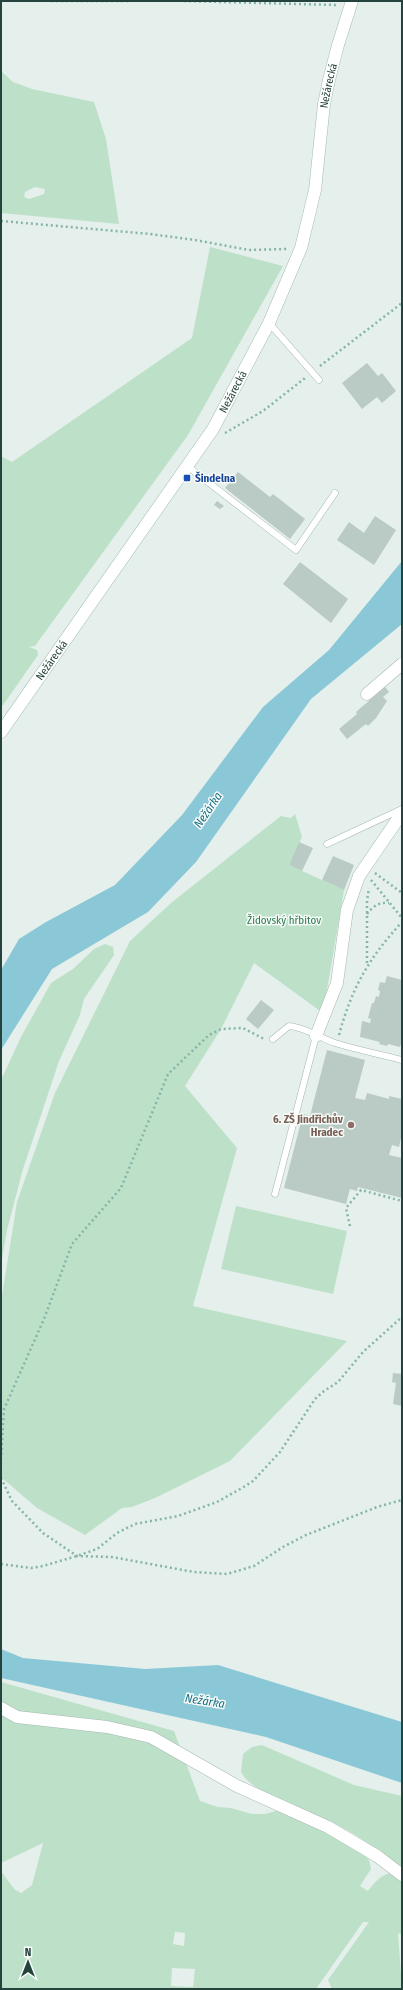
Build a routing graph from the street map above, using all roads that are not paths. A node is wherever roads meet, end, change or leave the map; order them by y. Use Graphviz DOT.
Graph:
graph roads {
  1 [pos="351,3"];
  2 [pos="269,323"];
  3 [pos="319,380"];
  4 [pos="187,466"];
  5 [pos="335,493"];
  6 [pos="402,664"];
  7 [pos="368,694"];
  8 [pos="1,732"];
  9 [pos="402,809"];
  10 [pos="402,814"];
  11 [pos="327,844"];
  12 [pos="316,1036"];
  13 [pos="273,1039"];
  14 [pos="402,1060"];
  15 [pos="275,1194"];
  16 [pos="1,1708"];
  17 [pos="402,1875"];
  1 -- 2 [label="street, Nežárecká"];
  2 -- 3 [label="lane"];
  2 -- 4 [label="street, Nežárecká"];
  4 -- 5 [label="lane"];
  4 -- 8 [label="street, Nežárecká"];
  6 -- 7 [label="street"];
  9 -- 11 [label="lane"];
  10 -- 12 [label="street"];
  12 -- 13 [label="lane"];
  12 -- 14 [label="lane"];
  12 -- 15 [label="lane"];
  16 -- 17 [label="street"];
}
